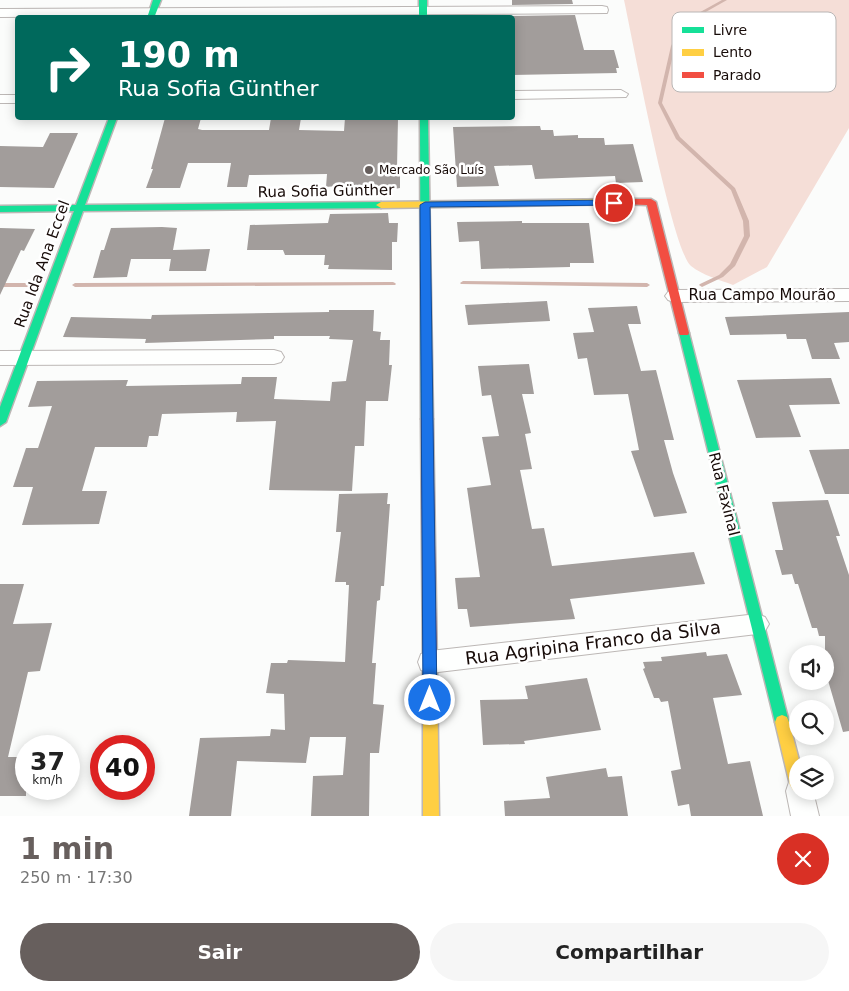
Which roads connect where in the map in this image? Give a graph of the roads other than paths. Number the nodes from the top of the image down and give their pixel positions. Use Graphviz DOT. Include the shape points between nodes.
graph roads {
  1 [pos="423,9"];
  2 [pos="153,10"];
  3 [pos="602,10"];
  4 [pos="0,13"];
  5 [pos="621,94"];
  6 [pos="515,95"];
  7 [pos="0,99"];
  8 [pos="15,99"];
  9 [pos="112,120"];
  10 [pos="424,120"];
  11 [pos="651,202"];
  12 [pos="425,205"];
  13 [pos="0,208"];
  14 [pos="80,208"];
  15 [pos="849,295"];
  16 [pos="674,296"];
  17 [pos="0,358"];
  18 [pos="24,358"];
  19 [pos="274,358"];
  20 [pos="0,422"];
  21 [pos="757,624"];
  22 [pos="430,662"];
  23 [pos="790,755"];
  24 [pos="801,800"];
  25 [pos="431,816"];
  26 [pos="805,816"];
  1 -- 2 [label="street"];
  1 -- 3 [label="street"];
  2 -- 4 [label="street"];
  5 -- 6 [label="street"];
  7 -- 8 [label="street"];
  9 -- 14 [label="street, Rua Ida Ana Eccel"];
  10 -- 12 [label="street"];
  11 -- 12 [label="street, Rua Sofia Günther"];
  11 -- 16 [label="street, Rua Faxinal"];
  12 -- 14 [label="street, Rua Sofia Günther"];
  12 -- 22 [label="street"];
  13 -- 14 [label="street, Rua Sofia Günther"];
  14 -- 18 [label="street, Rua Ida Ana Eccel"];
  15 -- 16 [label="street, Rua Campo Mourão"];
  16 -- 21 [label="street, Rua Faxinal"];
  17 -- 18 [label="street"];
  18 -- 19 [label="street"];
  18 -- 20 [label="street, Rua Ida Ana Eccel"];
  21 -- 22 [label="street, Rua Agripina Franco da Silva"];
  21 -- 23 [label="street, Rua Faxinal"];
  22 -- 25 [label="street"];
  24 -- 26 [label="street"];
}
